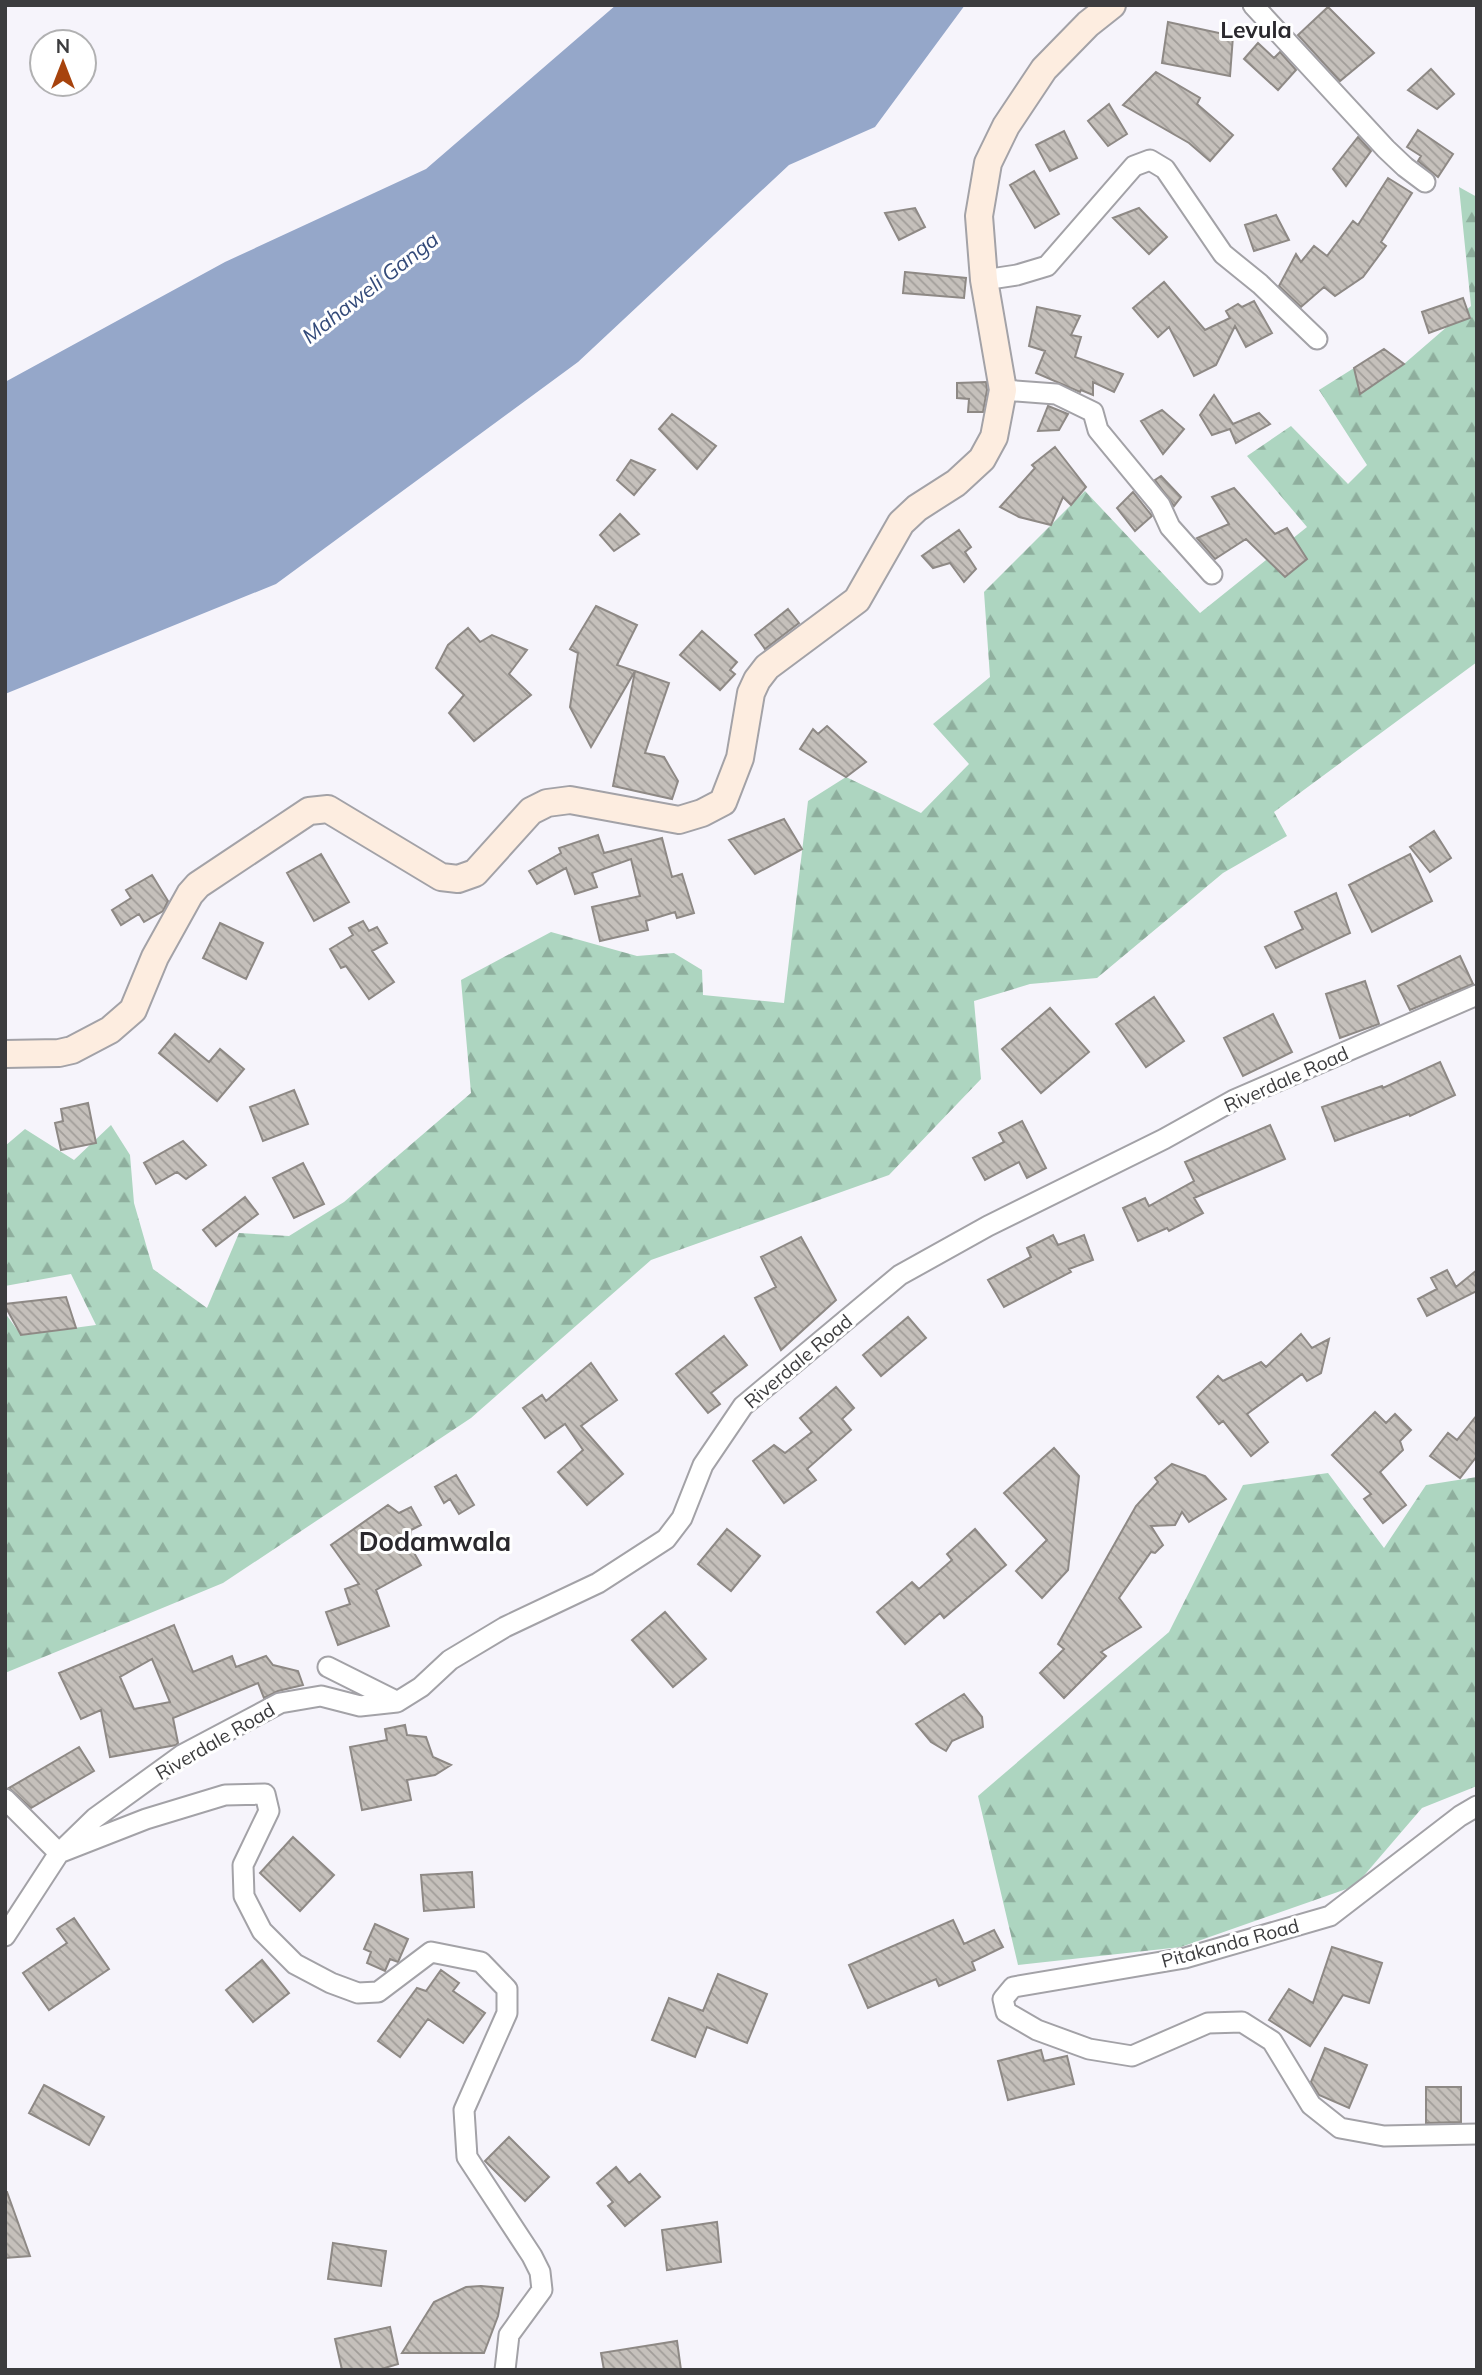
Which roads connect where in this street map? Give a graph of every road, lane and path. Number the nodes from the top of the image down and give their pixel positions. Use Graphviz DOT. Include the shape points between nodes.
graph roads {
  1 [pos="1112,5"];
  2 [pos="1253,5"];
  3 [pos="1426,183"];
  4 [pos="984,280"];
  5 [pos="1317,339"];
  6 [pos="1003,390"];
  7 [pos="1212,575"];
  8 [pos="1477,995"];
  9 [pos="5,1054"];
  10 [pos="328,1667"];
  11 [pos="397,1702"];
  12 [pos="5,1799"];
  13 [pos="1477,1806"];
  14 [pos="59,1853"];
  15 [pos="5,1936"];
  16 [pos="1477,2134"];
  17 [pos="505,2370"];
  1 -- 4 [label="street" via="1044,69 988,163 979,216"];
  2 -- 3 [label="street" via="1386,149"];
  4 -- 5 [label="street" via="1047,266 1134,166 1150,160 1165,169 1223,254"];
  4 -- 6 [label="street"];
  6 -- 7 [label="street" via="1056,394 1093,412 1098,430"];
  6 -- 9 [label="street" via="994,438 982,459 901,523 857,600 767,667 757,680 740,758 723,802 678,820 570,800 547,803 531,811 475,873 458,879 441,877 328,808 309,811 198,885 155,957 133,1010 110,1030 59,1053"];
  8 -- 11 [label="street, Riverdale Road" via="1234,1100 900,1275 743,1406 703,1465 682,1518 666,1539 597,1583 494,1633 450,1660"];
  10 -- 11 [label="street"];
  11 -- 14 [label="street, Riverdale Road" via="360,1706 321,1696 280,1703 182,1755 94,1818"];
  12 -- 14 [label="street"];
  13 -- 16 [label="street, Pitakanda Road" via="1329,1916 1185,1958 1013,1987 1003,1999 1006,2012 1037,2030 1089,2049 1132,2056 1208,2023 1242,2022 1272,2041 1311,2105 1340,2128 1384,2136"];
  14 -- 15 [label="street, Riverdale Road"];
  14 -- 17 [label="street" via="225,1795 265,1794 268,1811 243,1864 244,1896 262,1931 295,1964 358,1993 378,1992 431,1952 481,1962 507,1989 507,2014 464,2110 467,2157 540,2273 542,2290 509,2335"];
}
